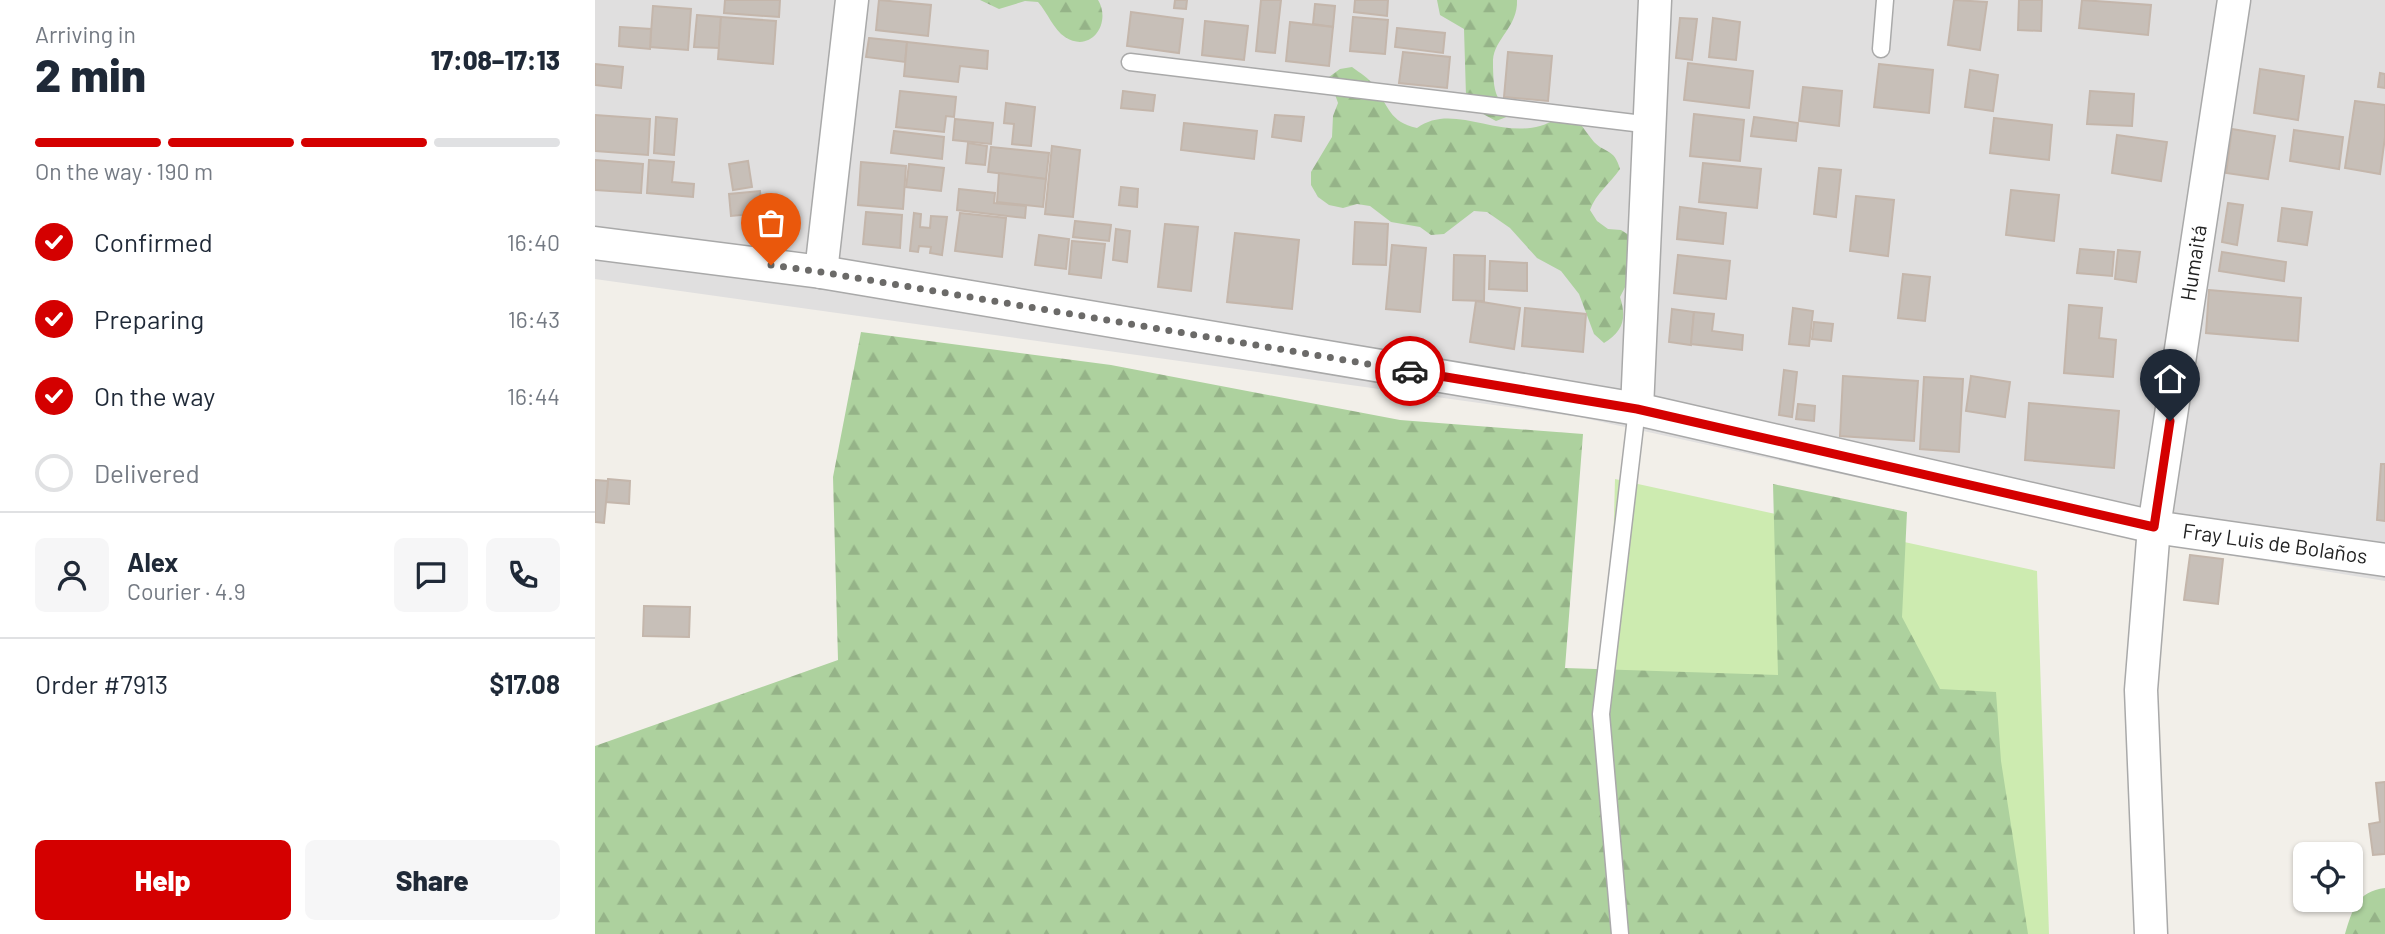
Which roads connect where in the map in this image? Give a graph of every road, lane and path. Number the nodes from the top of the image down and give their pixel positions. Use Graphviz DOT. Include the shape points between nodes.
graph roads {
  1 [pos="852,0"];
  2 [pos="1655,0"];
  3 [pos="1885,0"];
  4 [pos="2234,0"];
  5 [pos="1881,49"];
  6 [pos="1130,62"];
  7 [pos="1651,125"];
  8 [pos="595,243"];
  9 [pos="821,272"];
  10 [pos="1637,409"];
  11 [pos="2154,527"];
  12 [pos="2385,561"];
  13 [pos="1620,934"];
  14 [pos="2151,934"];
  1 -- 9 [label="street"];
  2 -- 7 [label="street"];
  3 -- 5 [label="lane"];
  4 -- 11 [label="street, Humaitá"];
  6 -- 7 [label="lane"];
  7 -- 10 [label="street"];
  8 -- 9 [label="street, Fray Luis de Bolaños"];
  9 -- 10 [label="street, Fray Luis de Bolaños"];
  10 -- 11 [label="street, Fray Luis de Bolaños"];
  10 -- 13 [label="lane" via="1601,714"];
  11 -- 12 [label="street, Fray Luis de Bolaños"];
  11 -- 14 [label="street, Humaitá" via="2141,691"];
}
